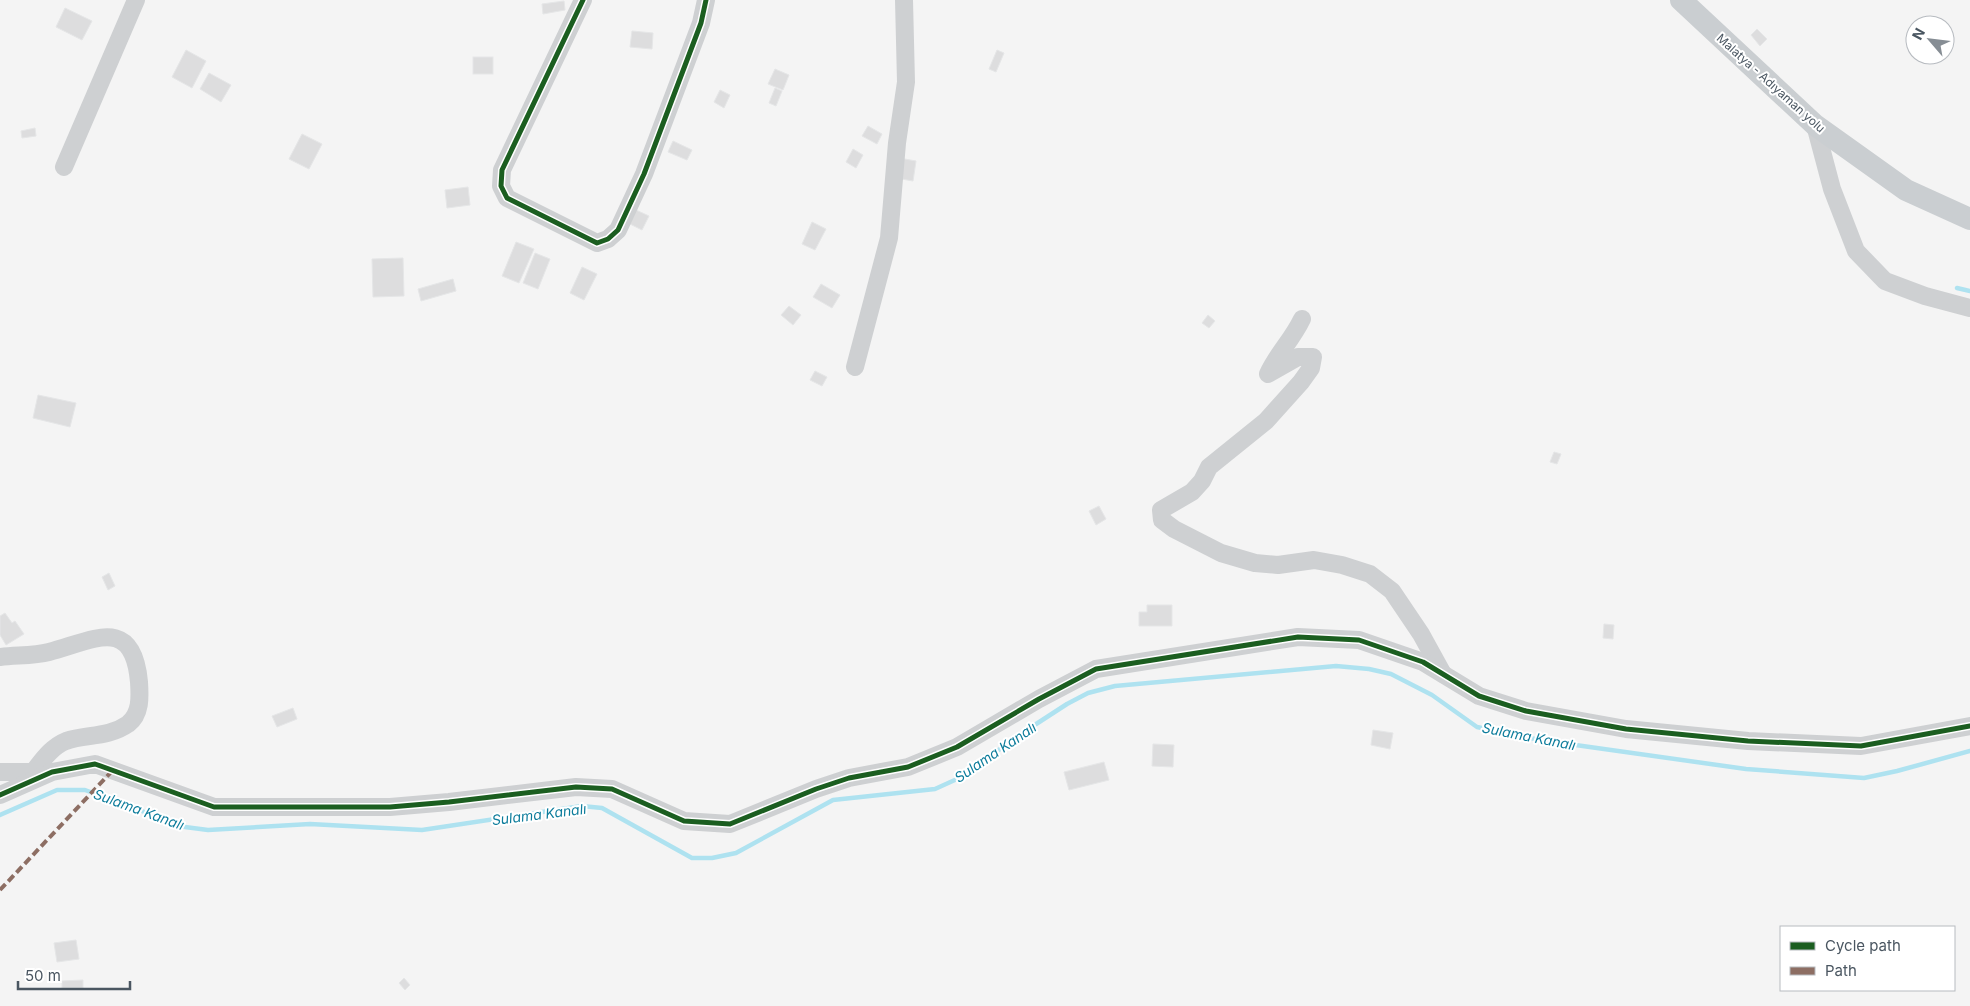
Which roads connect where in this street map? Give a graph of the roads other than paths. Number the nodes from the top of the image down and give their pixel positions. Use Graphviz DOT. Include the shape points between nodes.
graph roads {
  1 [pos="136,0"];
  2 [pos="583,0"];
  3 [pos="706,0"];
  4 [pos="904,0"];
  5 [pos="1680,0"];
  6 [pos="1815,125"];
  7 [pos="64,167"];
  8 [pos="1970,219"];
  9 [pos="1970,308"];
  10 [pos="1302,319"];
  11 [pos="855,367"];
  12 [pos="0,657"];
  13 [pos="1443,675"];
  14 [pos="1970,726"];
  15 [pos="0,772"];
  16 [pos="32,772"];
  17 [pos="52,772"];
  18 [pos="0,795"];
  1 -- 7 [label="street"];
  2 -- 3 [label="street" via="502,170 501,186 507,198 597,243 618,230 644,174"];
  4 -- 11 [label="street" via="906,82 889,238"];
  5 -- 6 [label="main road, Malatya - Adıyaman yolu"];
  6 -- 8 [label="main road, Malatya - Adıyaman yolu" via="1906,190"];
  6 -- 9 [label="street" via="1832,190 1856,251 1885,281"];
  10 -- 13 [label="street" via="1268,374 1298,357 1313,357 1311,368 1266,421 1209,467 1192,492 1161,510 1162,520 1221,553 1255,563 1278,565 1314,560 1370,574 1392,592 1421,634"];
  12 -- 16 [label="street" via="46,652 114,637 126,641 133,654 140,695 134,719 118,730 56,746"];
  13 -- 14 [label="street" via="1479,696 1526,712 1626,729 1861,746"];
  13 -- 17 [label="street" via="1422,662 1359,640 1298,637 1096,668 957,747 908,767 833,783 730,824 684,821 612,789 576,787 390,807 214,807 95,764"];
  15 -- 16 [label="street"];
  16 -- 17 [label="street"];
  17 -- 18 [label="street"];
}
